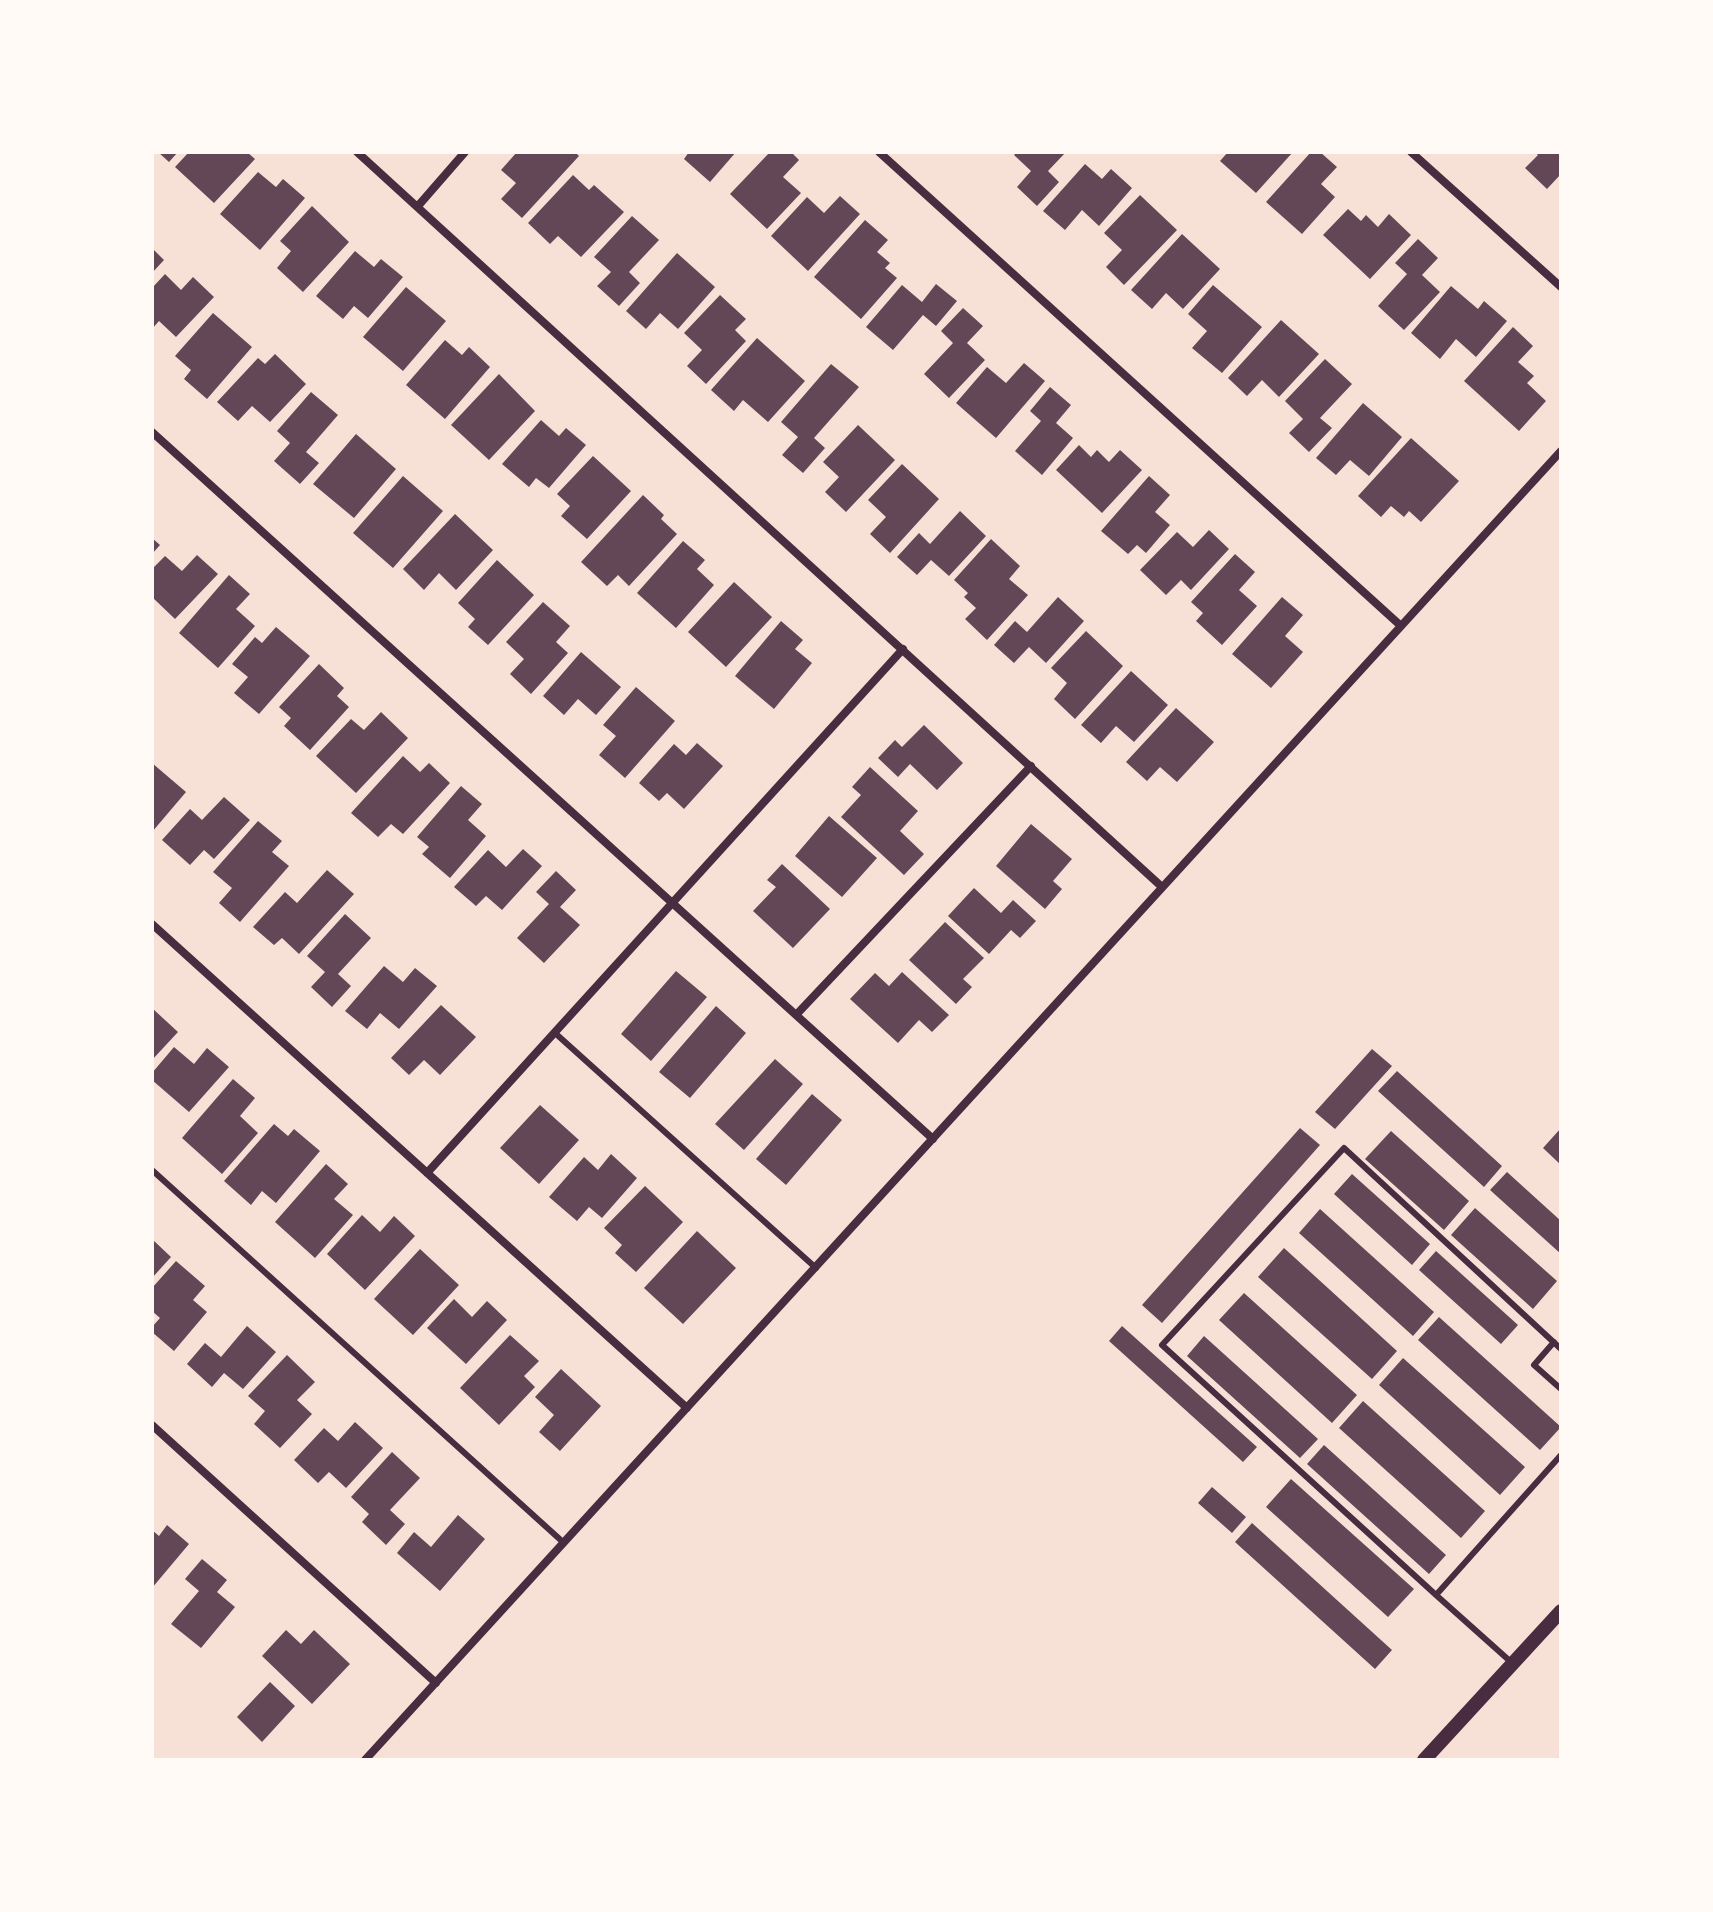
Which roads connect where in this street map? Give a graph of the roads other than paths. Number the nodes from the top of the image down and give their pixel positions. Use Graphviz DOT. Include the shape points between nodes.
graph roads {
  1 [pos="357,152"];
  2 [pos="465,152"];
  3 [pos="879,152"];
  4 [pos="1411,152"];
  5 [pos="418,206"];
  6 [pos="1561,287"];
  7 [pos="152,432"];
  8 [pos="1561,451"];
  9 [pos="1401,626"];
  10 [pos="903,649"];
  11 [pos="1031,766"];
  12 [pos="1162,887"];
  13 [pos="672,903"];
  14 [pos="152,924"];
  15 [pos="796,1015"];
  16 [pos="555,1033"];
  17 [pos="933,1139"];
  18 [pos="152,1170"];
  19 [pos="427,1173"];
  20 [pos="816,1268"];
  21 [pos="1554,1342"];
  22 [pos="1561,1349"];
  23 [pos="1561,1389"];
  24 [pos="687,1408"];
  25 [pos="152,1425"];
  26 [pos="1561,1455"];
  27 [pos="564,1543"];
  28 [pos="1436,1595"];
  29 [pos="1561,1611"];
  30 [pos="1512,1664"];
  31 [pos="436,1683"];
  32 [pos="365,1760"];
  33 [pos="1424,1760"];
  1 -- 5 [label="street"];
  2 -- 5 [label="street"];
  3 -- 9 [label="street"];
  4 -- 6 [label="street"];
  5 -- 10 [label="street"];
  7 -- 13 [label="street"];
  8 -- 9 [label="street"];
  9 -- 12 [label="street"];
  10 -- 11 [label="street"];
  10 -- 13 [label="street"];
  11 -- 12 [label="street"];
  11 -- 15 [label="street"];
  12 -- 17 [label="street"];
  13 -- 15 [label="street"];
  13 -- 16 [label="street"];
  14 -- 19 [label="street"];
  15 -- 17 [label="street"];
  16 -- 19 [label="street"];
  16 -- 20 [label="lane"];
  17 -- 20 [label="street"];
  18 -- 27 [label="lane"];
  19 -- 24 [label="street"];
  20 -- 24 [label="street"];
  21 -- 22 [label="lane"];
  21 -- 23 [label="lane" via="1534,1365"];
  21 -- 28 [label="lane" via="1344,1148 1162,1345"];
  24 -- 27 [label="street"];
  25 -- 31 [label="street"];
  26 -- 28 [label="lane"];
  27 -- 31 [label="street"];
  28 -- 30 [label="lane"];
  29 -- 30 [label="street"];
  30 -- 33 [label="street"];
  31 -- 32 [label="street"];
}
